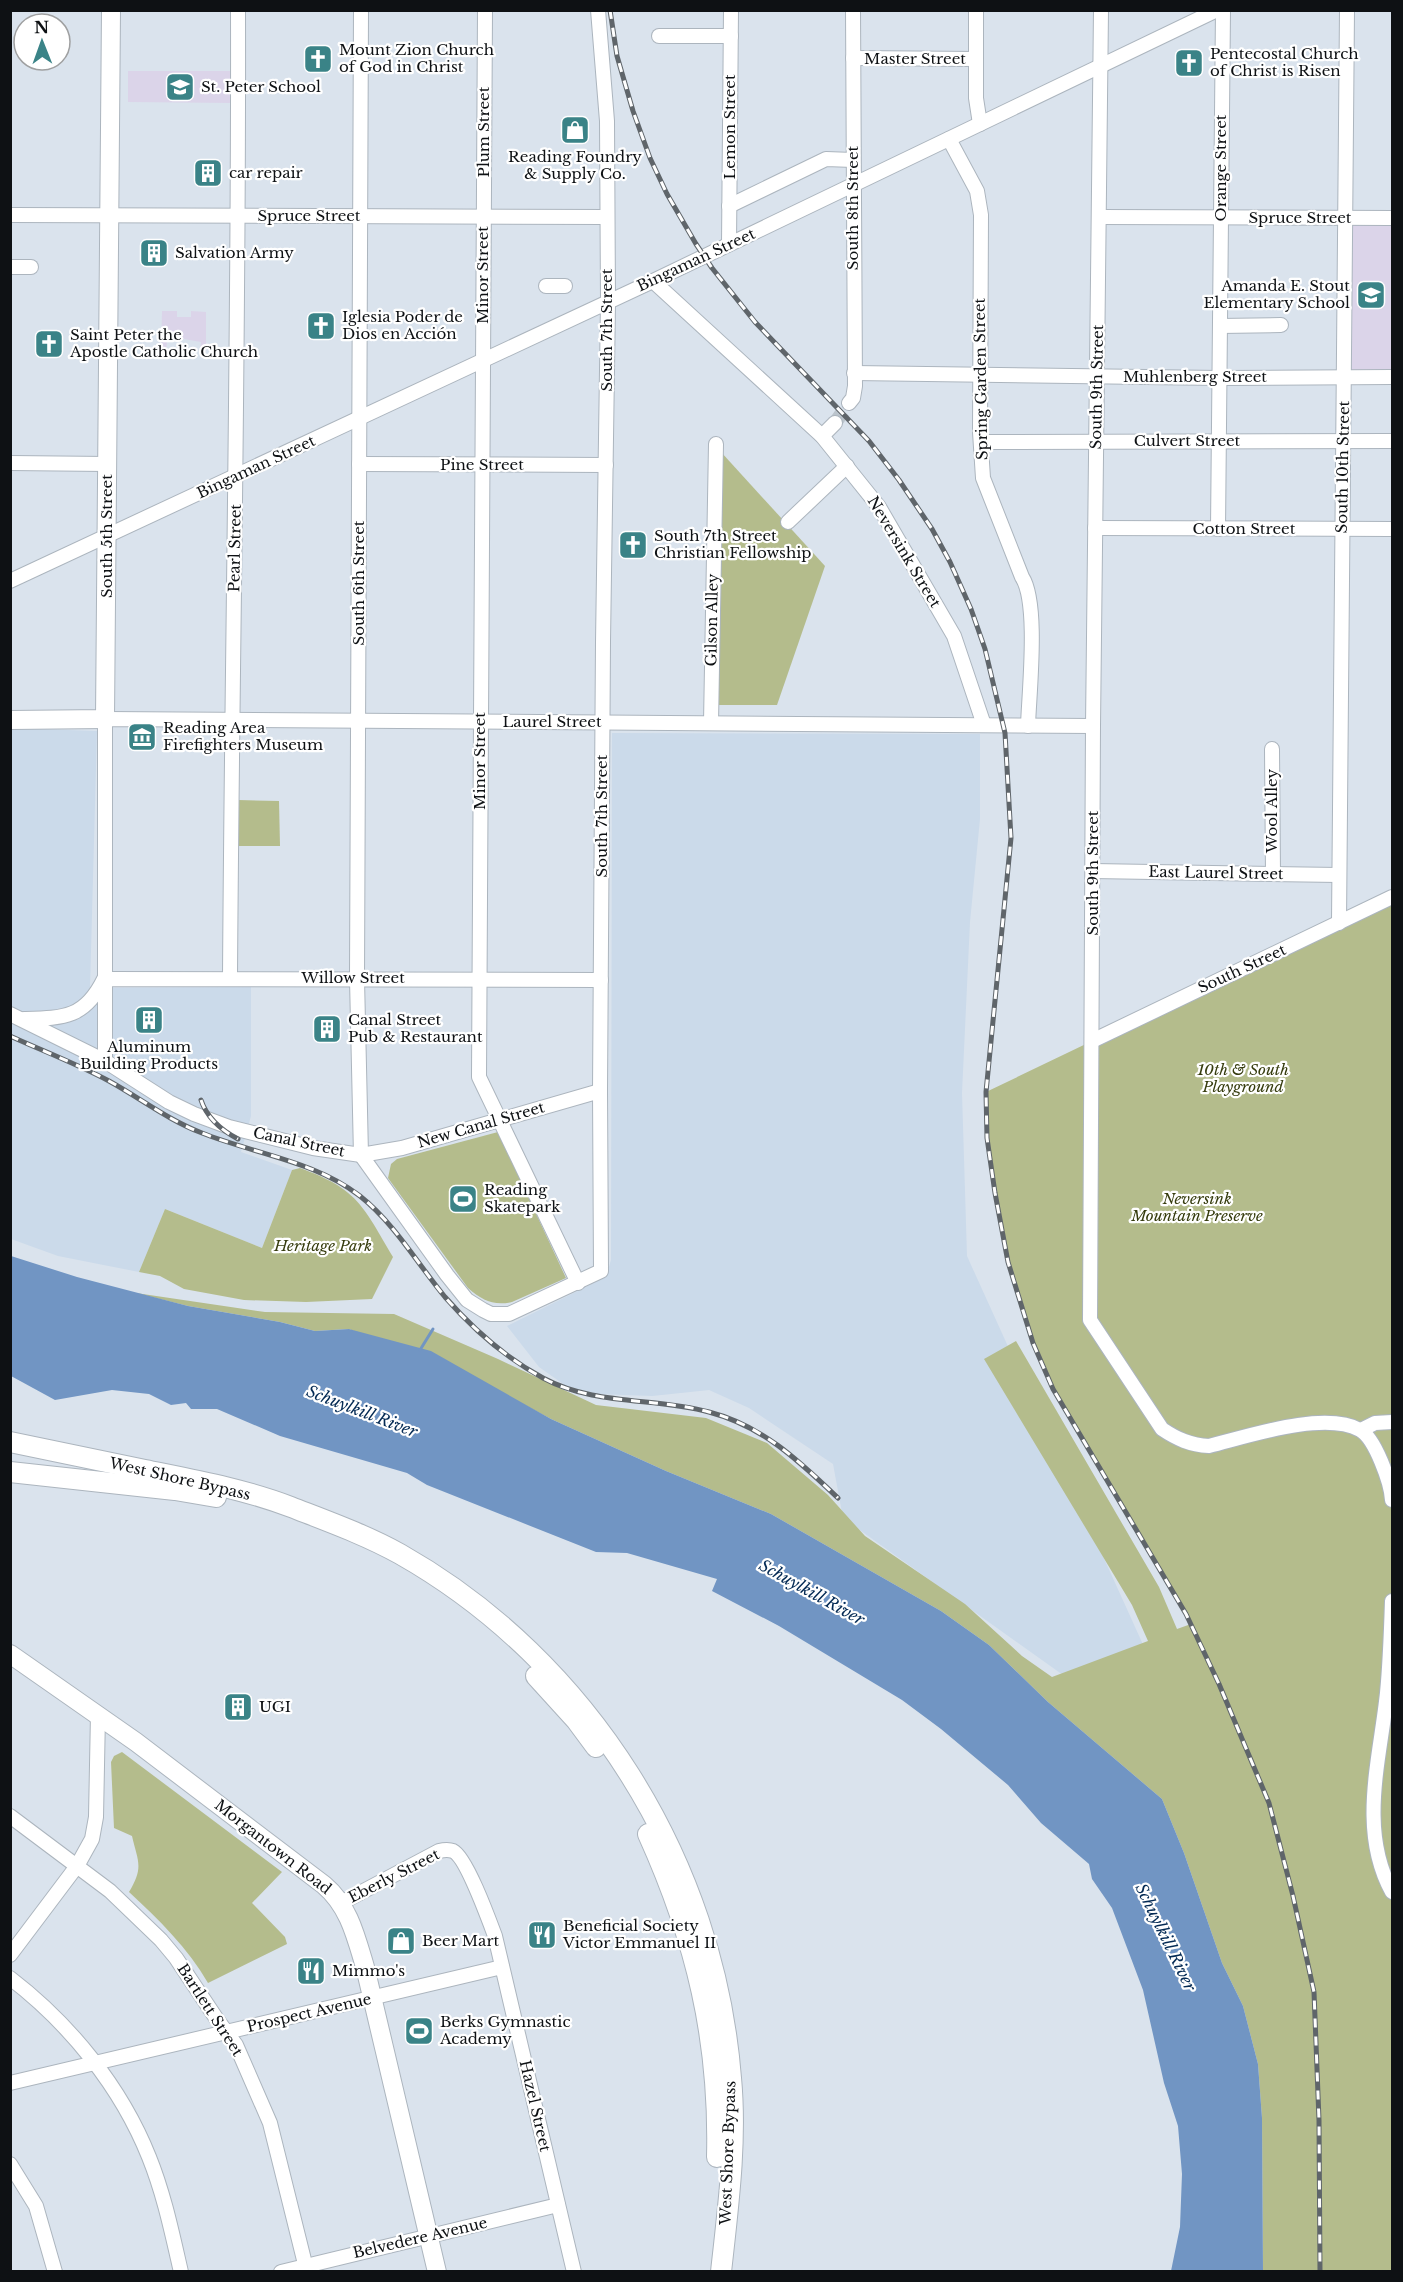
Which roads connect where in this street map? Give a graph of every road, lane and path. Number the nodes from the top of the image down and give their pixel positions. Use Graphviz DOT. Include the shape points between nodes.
graph roads {
  1 [pos="111,10"];
  2 [pos="238,10"];
  3 [pos="361,10"];
  4 [pos="484,10"];
  5 [pos="598,10"];
  6 [pos="730,10"];
  7 [pos="854,10"];
  8 [pos="976,10"];
  9 [pos="1101,10"];
  10 [pos="1217,10"];
  11 [pos="1223,10"];
  12 [pos="1347,10"];
  13 [pos="659,36"];
  14 [pos="731,36"];
  15 [pos="853,58"];
  16 [pos="976,59"];
  17 [pos="1101,66"];
  18 [pos="980,124"];
  19 [pos="949,138"];
  20 [pos="853,160"];
  21 [pos="853,185"];
  22 [pos="729,206"];
  23 [pos="10,215"];
  24 [pos="109,215"];
  25 [pos="238,216"];
  26 [pos="360,216"];
  27 [pos="484,217"];
  28 [pos="607,217"];
  29 [pos="1099,217"];
  30 [pos="1221,218"];
  31 [pos="1345,218"];
  32 [pos="1392,218"];
  33 [pos="729,244"];
  34 [pos="10,267"];
  35 [pos="31,267"];
  36 [pos="653,280"];
  37 [pos="546,286"];
  38 [pos="565,286"];
  39 [pos="608,302"];
  40 [pos="1281,325"];
  41 [pos="1220,326"];
  42 [pos="483,360"];
  43 [pos="854,374"];
  44 [pos="980,375"];
  45 [pos="1097,376"];
  46 [pos="1344,377"];
  47 [pos="1392,377"];
  48 [pos="1220,378"];
  49 [pos="849,403"];
  50 [pos="359,419"];
  51 [pos="834,423"];
  52 [pos="822,436"];
  53 [pos="1220,440"];
  54 [pos="1096,441"];
  55 [pos="1392,441"];
  56 [pos="981,442"];
  57 [pos="1343,442"];
  58 [pos="716,444"];
  59 [pos="10,463"];
  60 [pos="107,464"];
  61 [pos="359,464"];
  62 [pos="483,464"];
  63 [pos="606,465"];
  64 [pos="847,466"];
  65 [pos="236,477"];
  66 [pos="788,522"];
  67 [pos="1095,528"];
  68 [pos="1218,529"];
  69 [pos="1342,529"];
  70 [pos="1392,529"];
  71 [pos="108,535"];
  72 [pos="10,581"];
  73 [pos="105,719"];
  74 [pos="10,720"];
  75 [pos="231,720"];
  76 [pos="358,721"];
  77 [pos="480,722"];
  78 [pos="603,723"];
  79 [pos="711,723"];
  80 [pos="984,725"];
  81 [pos="1028,726"];
  82 [pos="1093,726"];
  83 [pos="1272,749"];
  84 [pos="1093,871"];
  85 [pos="1273,873"];
  86 [pos="1339,874"];
  87 [pos="1392,897"];
  88 [pos="1339,923"];
  89 [pos="230,978"];
  90 [pos="480,978"];
  91 [pos="104,979"];
  92 [pos="357,979"];
  93 [pos="601,980"];
  94 [pos="16,1016"];
  95 [pos="1092,1041"];
  96 [pos="105,1061"];
  97 [pos="600,1091"];
  98 [pos="500,1120"];
  99 [pos="361,1155"];
  100 [pos="601,1271"];
  101 [pos="578,1283"];
  102 [pos="1392,1422"];
  103 [pos="1361,1430"];
  104 [pos="11,1442"];
  105 [pos="10,1472"];
  106 [pos="1392,1500"];
  107 [pos="1392,1601"];
  108 [pos="10,1654"];
  109 [pos="98,1714"];
  110 [pos="10,1816"];
  111 [pos="446,1850"];
  112 [pos="77,1866"];
  113 [pos="1392,1892"];
  114 [pos="341,1904"];
  115 [pos="10,1955"];
  116 [pos="502,1967"];
  117 [pos="10,1978"];
  118 [pos="372,1998"];
  119 [pos="226,2032"];
  120 [pos="96,2063"];
  121 [pos="10,2083"];
  122 [pos="10,2164"];
  123 [pos="558,2205"];
  124 [pos="429,2236"];
  125 [pos="307,2268"];
  126 [pos="55,2271"];
  127 [pos="181,2271"];
  128 [pos="281,2271"];
  129 [pos="437,2271"];
  130 [pos="574,2271"];
  131 [pos="707,2271"];
  132 [pos="721,2271"];
  1 -- 24 [label="main road, South 5th Street"];
  2 -- 25 [label="street, Pearl Street"];
  3 -- 26 [label="street, South 6th Street"];
  4 -- 27 [label="street, Plum Street"];
  5 -- 28 [label="street, South 7th Street" via="607,121"];
  6 -- 14 [label="street, Lemon Street"];
  7 -- 15 [label="street, South 8th Street"];
  8 -- 16 [label="street"];
  9 -- 17 [label="street, South 9th Street"];
  10 -- 17 [label="street, Bingaman Street"];
  11 -- 30 [label="street, Orange Street"];
  12 -- 31 [label="street, South 10th Street"];
  13 -- 14 [label="street"];
  14 -- 22 [label="street, Lemon Street"];
  15 -- 16 [label="street, Master Street"];
  15 -- 20 [label="street, South 8th Street"];
  16 -- 18 [label="street"];
  17 -- 18 [label="street, Bingaman Street"];
  17 -- 29 [label="street, South 9th Street"];
  18 -- 19 [label="street, Bingaman Street"];
  19 -- 21 [label="street, Bingaman Street"];
  19 -- 44 [label="street, Spring Garden Street" via="977,191 981,215"];
  20 -- 21 [label="street, South 8th Street"];
  20 -- 22 [label="street" via="826,159"];
  21 -- 33 [label="street, Bingaman Street"];
  21 -- 43 [label="street, South 8th Street"];
  22 -- 33 [label="street, Lemon Street"];
  23 -- 24 [label="street, Spruce Street"];
  24 -- 25 [label="street, Spruce Street"];
  24 -- 60 [label="main road, South 5th Street"];
  25 -- 26 [label="street, Spruce Street"];
  25 -- 65 [label="street, Pearl Street"];
  26 -- 27 [label="street, Spruce Street"];
  26 -- 50 [label="street, South 6th Street"];
  27 -- 28 [label="street, Spruce Street"];
  27 -- 42 [label="street, Minor Street"];
  28 -- 39 [label="street, South 7th Street"];
  29 -- 30 [label="street, Spruce Street"];
  29 -- 45 [label="street, South 9th Street"];
  30 -- 31 [label="street, Spruce Street"];
  30 -- 41 [label="street, Orange Street"];
  31 -- 32 [label="street, Spruce Street"];
  31 -- 46 [label="street, South 10th Street"];
  33 -- 36 [label="street, Bingaman Street"];
  34 -- 35 [label="street"];
  36 -- 39 [label="street, Bingaman Street"];
  36 -- 52 [label="street, Neversink Street"];
  37 -- 38 [label="street"];
  39 -- 42 [label="street, Bingaman Street"];
  39 -- 63 [label="street, South 7th Street"];
  40 -- 41 [label="street"];
  41 -- 48 [label="street, Orange Street"];
  42 -- 50 [label="street, Bingaman Street"];
  42 -- 62 [label="street, Minor Street"];
  43 -- 44 [label="street, Muhlenberg Street"];
  43 -- 49 [label="street, South 8th Street" via="853,398"];
  44 -- 45 [label="street, Muhlenberg Street"];
  44 -- 56 [label="street, Spring Garden Street"];
  45 -- 48 [label="street, Muhlenberg Street"];
  45 -- 54 [label="street, South 9th Street"];
  46 -- 47 [label="street, Muhlenberg Street"];
  46 -- 48 [label="street, Muhlenberg Street"];
  46 -- 57 [label="street, South 10th Street"];
  48 -- 53 [label="street, Orange Street"];
  50 -- 61 [label="street, South 6th Street"];
  50 -- 65 [label="street, Bingaman Street"];
  51 -- 52 [label="street"];
  52 -- 64 [label="street, Neversink Street"];
  53 -- 54 [label="street, Culvert Street"];
  53 -- 57 [label="street, Culvert Street"];
  53 -- 68 [label="street, Orange Street"];
  54 -- 56 [label="street, Culvert Street"];
  54 -- 67 [label="street, South 9th Street"];
  55 -- 57 [label="street, Culvert Street"];
  56 -- 81 [label="street, Spring Garden Street" via="983,478 1027,585 1031,648"];
  57 -- 69 [label="street, South 10th Street"];
  58 -- 79 [label="street, Gilson Alley"];
  59 -- 60 [label="street"];
  60 -- 71 [label="main road, South 5th Street"];
  61 -- 62 [label="street, Pine Street"];
  61 -- 76 [label="street, South 6th Street"];
  62 -- 63 [label="street, Pine Street"];
  62 -- 77 [label="street, Minor Street"];
  63 -- 78 [label="street, South 7th Street"];
  64 -- 66 [label="street"];
  64 -- 80 [label="street, Neversink Street" via="887,518 954,636"];
  65 -- 71 [label="street, Bingaman Street"];
  65 -- 75 [label="street, Pearl Street"];
  67 -- 68 [label="street, Cotton Street"];
  67 -- 82 [label="street, South 9th Street"];
  68 -- 69 [label="street, Cotton Street"];
  69 -- 70 [label="street, Cotton Street"];
  69 -- 86 [label="street, South 10th Street"];
  71 -- 72 [label="street, Bingaman Street"];
  71 -- 73 [label="main road, South 5th Street"];
  73 -- 74 [label="main road, Laurel Street"];
  73 -- 75 [label="street, Laurel Street"];
  73 -- 91 [label="street, South 5th Street"];
  75 -- 76 [label="street, Laurel Street"];
  75 -- 89 [label="street, Pearl Street"];
  76 -- 77 [label="street, Laurel Street"];
  76 -- 92 [label="street, South 6th Street"];
  77 -- 78 [label="street, Laurel Street"];
  77 -- 90 [label="street, Minor Street"];
  78 -- 79 [label="street, Laurel Street"];
  78 -- 93 [label="street, South 7th Street"];
  79 -- 80 [label="street, Laurel Street"];
  80 -- 81 [label="street, Laurel Street"];
  81 -- 82 [label="street, Laurel Street"];
  82 -- 84 [label="street, South 9th Street"];
  83 -- 85 [label="street, Wool Alley"];
  84 -- 85 [label="street, East Laurel Street"];
  84 -- 95 [label="street, South 9th Street"];
  85 -- 86 [label="street, East Laurel Street"];
  86 -- 88 [label="street, South 10th Street"];
  87 -- 88 [label="street, South Street"];
  88 -- 95 [label="street, South Street"];
  89 -- 91 [label="street, Willow Street"];
  89 -- 92 [label="street, Willow Street"];
  90 -- 92 [label="street, Willow Street"];
  90 -- 93 [label="street, Willow Street"];
  90 -- 98 [label="street, Minor Street" via="479,1077"];
  91 -- 94 [label="street" via="92,1002 68,1015"];
  91 -- 96 [label="street, South 5th Street"];
  92 -- 99 [label="street, South 6th Street"];
  93 -- 97 [label="street, South 7th Street"];
  94 -- 96 [label="street, Canal Street"];
  95 -- 103 [label="street, South 9th Street" via="1090,1320 1162,1429 1196,1446 1317,1423"];
  96 -- 99 [label="street, Canal Street" via="169,1102 214,1122 313,1148"];
  97 -- 98 [label="street, New Canal Street"];
  97 -- 100 [label="street, South 7th Street"];
  98 -- 99 [label="street, New Canal Street" via="402,1148"];
  98 -- 101 [label="street, Minor Street"];
  99 -- 101 [label="street, Canal Street" via="467,1300 483,1311 509,1314"];
  100 -- 101 [label="street, Canal Street"];
  102 -- 103 [label="street" via="1375,1423"];
  103 -- 106 [label="street" via="1378,1454"];
  104 -- 132 [label="highway, West Shore Bypass" via="216,1484 288,1505 354,1533 398,1553 471,1601 528,1649 573,1695 642,1794 684,1878 712,1963 728,2046 733,2107"];
  105 -- 131 [label="highway, West Shore Bypass" via="200,1494 304,1523 422,1583 501,1642 552,1692 603,1756 642,1819 669,1880 694,1960 713,2048 718,2115 717,2198"];
  107 -- 113 [label="street" via="1387,1693 1373,1806 1377,1857"];
  108 -- 109 [label="main road, Morgantown Road"];
  109 -- 112 [label="street" via="95,1828"];
  109 -- 114 [label="main road, Morgantown Road" via="324,1885"];
  110 -- 112 [label="street, Bartlett Street"];
  111 -- 114 [label="street, Eberly Street"];
  111 -- 116 [label="street, Hazel Street" via="458,1855 478,1893"];
  112 -- 115 [label="street"];
  112 -- 119 [label="street, Bartlett Street" via="161,1940"];
  114 -- 118 [label="main road, Morgantown Road" via="355,1936"];
  116 -- 118 [label="street, Prospect Avenue"];
  116 -- 123 [label="street, Hazel Street"];
  117 -- 120 [label="street" via="40,2001"];
  118 -- 119 [label="street, Prospect Avenue"];
  118 -- 124 [label="main road, Morgantown Road"];
  119 -- 120 [label="street, Prospect Avenue"];
  119 -- 125 [label="street, Bartlett Street" via="237,2045 270,2123"];
  120 -- 121 [label="street, Prospect Avenue"];
  120 -- 127 [label="street" via="150,2157"];
  122 -- 126 [label="street" via="36,2206"];
  123 -- 124 [label="street, Belvedere Avenue"];
  123 -- 130 [label="street, Hazel Street"];
  124 -- 125 [label="street, Belvedere Avenue"];
  124 -- 129 [label="main road, Morgantown Road"];
  125 -- 128 [label="street, Belvedere Avenue"];
}
